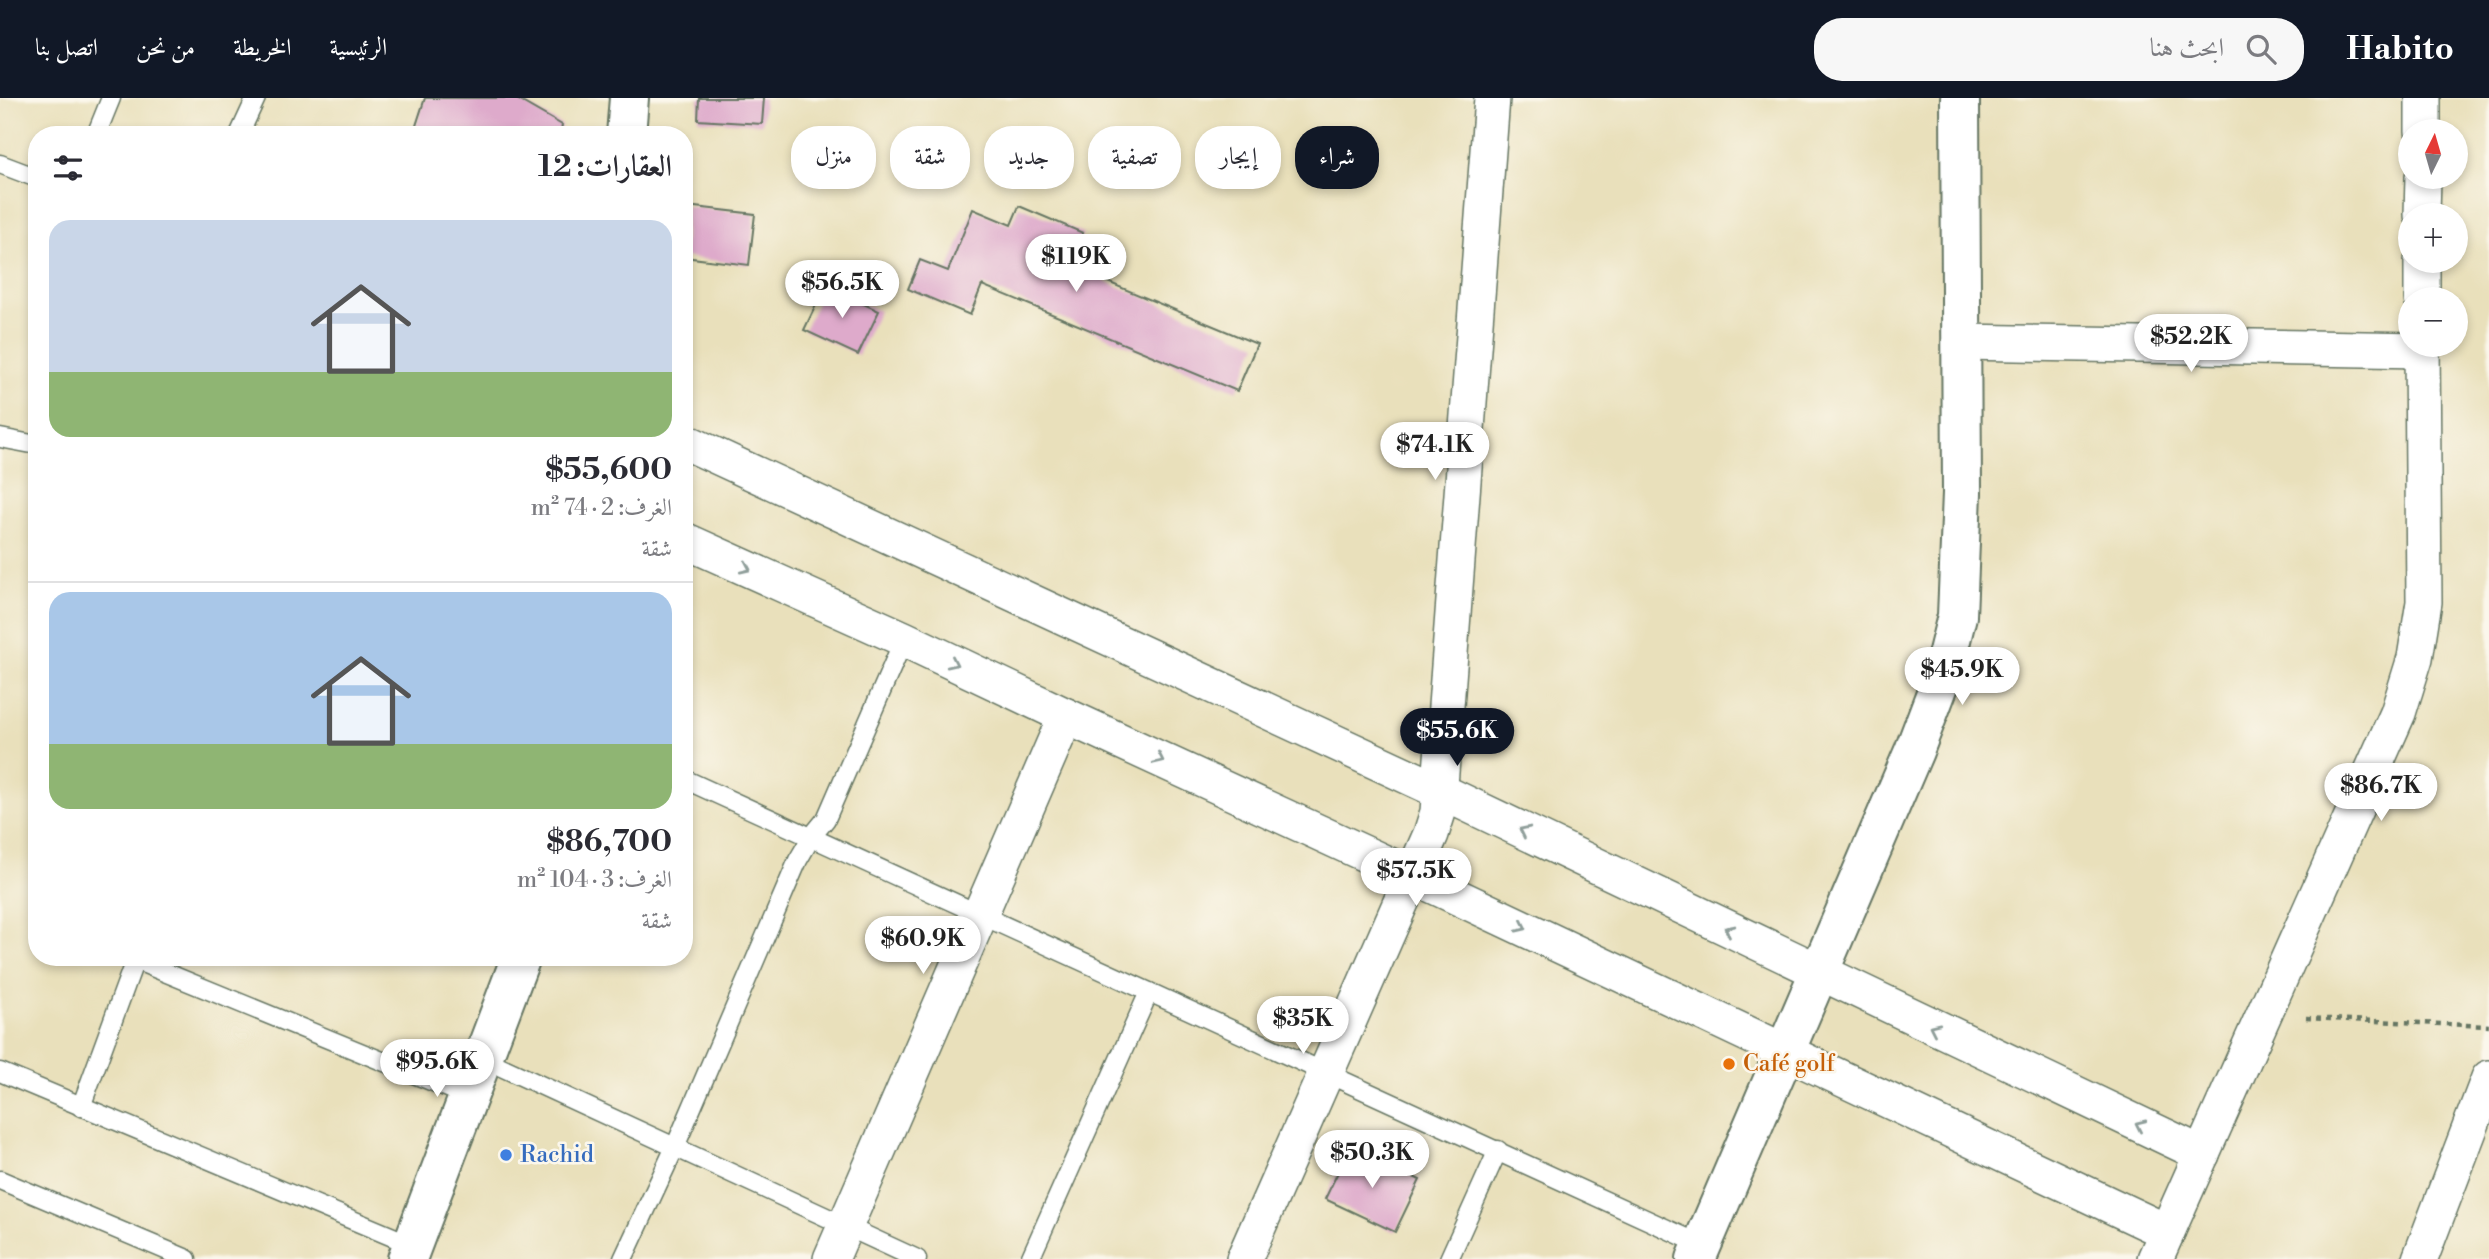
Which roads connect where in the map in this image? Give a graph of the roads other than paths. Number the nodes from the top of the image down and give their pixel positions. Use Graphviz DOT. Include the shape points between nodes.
graph roads {
  1 [pos="111,98"];
  2 [pos="256,98"];
  3 [pos="629,98"];
  4 [pos="1492,98"];
  5 [pos="1960,98"];
  6 [pos="2423,98"];
  7 [pos="2423,119"];
  8 [pos="100,126"];
  9 [pos="243,126"];
  10 [pos="627,126"];
  11 [pos="0,164"];
  12 [pos="28,175"];
  13 [pos="1962,342"];
  14 [pos="2398,348"];
  15 [pos="2422,357"];
  16 [pos="0,439"];
  17 [pos="28,444"];
  18 [pos="693,445"];
  19 [pos="693,544"];
  20 [pos="904,639"];
  21 [pos="1066,716"];
  22 [pos="693,783"];
  23 [pos="1440,791"];
  24 [pos="812,836"];
  25 [pos="1413,876"];
  26 [pos="980,914"];
  27 [pos="133,966"];
  28 [pos="174,966"];
  29 [pos="518,966"];
  30 [pos="1818,972"];
  31 [pos="1149,992"];
  32 [pos="1784,1050"];
  33 [pos="484,1059"];
  34 [pos="0,1072"];
  35 [pos="1326,1073"];
  36 [pos="2489,1078"];
  37 [pos="470,1097"];
  38 [pos="80,1107"];
  39 [pos="675,1147"];
  40 [pos="1498,1150"];
  41 [pos="2202,1154"];
  42 [pos="0,1180"];
  43 [pos="846,1227"];
  44 [pos="2161,1246"];
  45 [pos="410,1252"];
  46 [pos="1699,1252"];
  47 [pos="187,1259"];
  48 [pos="623,1259"];
  49 [pos="831,1259"];
  50 [pos="917,1259"];
  51 [pos="1030,1259"];
  52 [pos="1244,1259"];
  53 [pos="1449,1259"];
  54 [pos="2420,1259"];
  1 -- 8 [label="lane"];
  2 -- 9 [label="lane"];
  3 -- 10 [label="street"];
  4 -- 23 [label="street"];
  5 -- 13 [label="street"];
  6 -- 7 [label="street"];
  11 -- 12 [label="lane"];
  13 -- 14 [label="street"];
  13 -- 30 [label="street" via="1957,616 1941,680 1914,751"];
  15 -- 41 [label="street" via="2424,602 2415,658 2398,713"];
  16 -- 17 [label="lane"];
  18 -- 23 [label="street"];
  19 -- 20 [label="street, one-way"];
  20 -- 21 [label="street, one-way"];
  20 -- 24 [label="lane" via="826,819"];
  21 -- 25 [label="street, one-way"];
  21 -- 26 [label="street"];
  22 -- 24 [label="lane"];
  23 -- 25 [label="street" via="1438,812"];
  30 -- 23 [label="street, one-way"];
  24 -- 26 [label="lane"];
  24 -- 39 [label="lane"];
  25 -- 32 [label="street, one-way"];
  25 -- 35 [label="street"];
  26 -- 31 [label="lane"];
  26 -- 43 [label="street"];
  27 -- 38 [label="lane"];
  28 -- 37 [label="lane"];
  29 -- 33 [label="street"];
  30 -- 32 [label="street"];
  41 -- 30 [label="street, one-way"];
  31 -- 35 [label="lane"];
  31 -- 51 [label="lane"];
  32 -- 44 [label="street"];
  32 -- 46 [label="street"];
  33 -- 37 [label="street"];
  33 -- 39 [label="lane"];
  34 -- 38 [label="lane"];
  35 -- 40 [label="lane"];
  35 -- 52 [label="street"];
  36 -- 54 [label="street"];
  37 -- 45 [label="street"];
  38 -- 45 [label="lane"];
  39 -- 43 [label="lane"];
  39 -- 48 [label="lane"];
  40 -- 46 [label="lane"];
  40 -- 53 [label="lane"];
  41 -- 44 [label="street"];
  42 -- 47 [label="lane"];
  43 -- 49 [label="street"];
  43 -- 50 [label="lane"];
}
